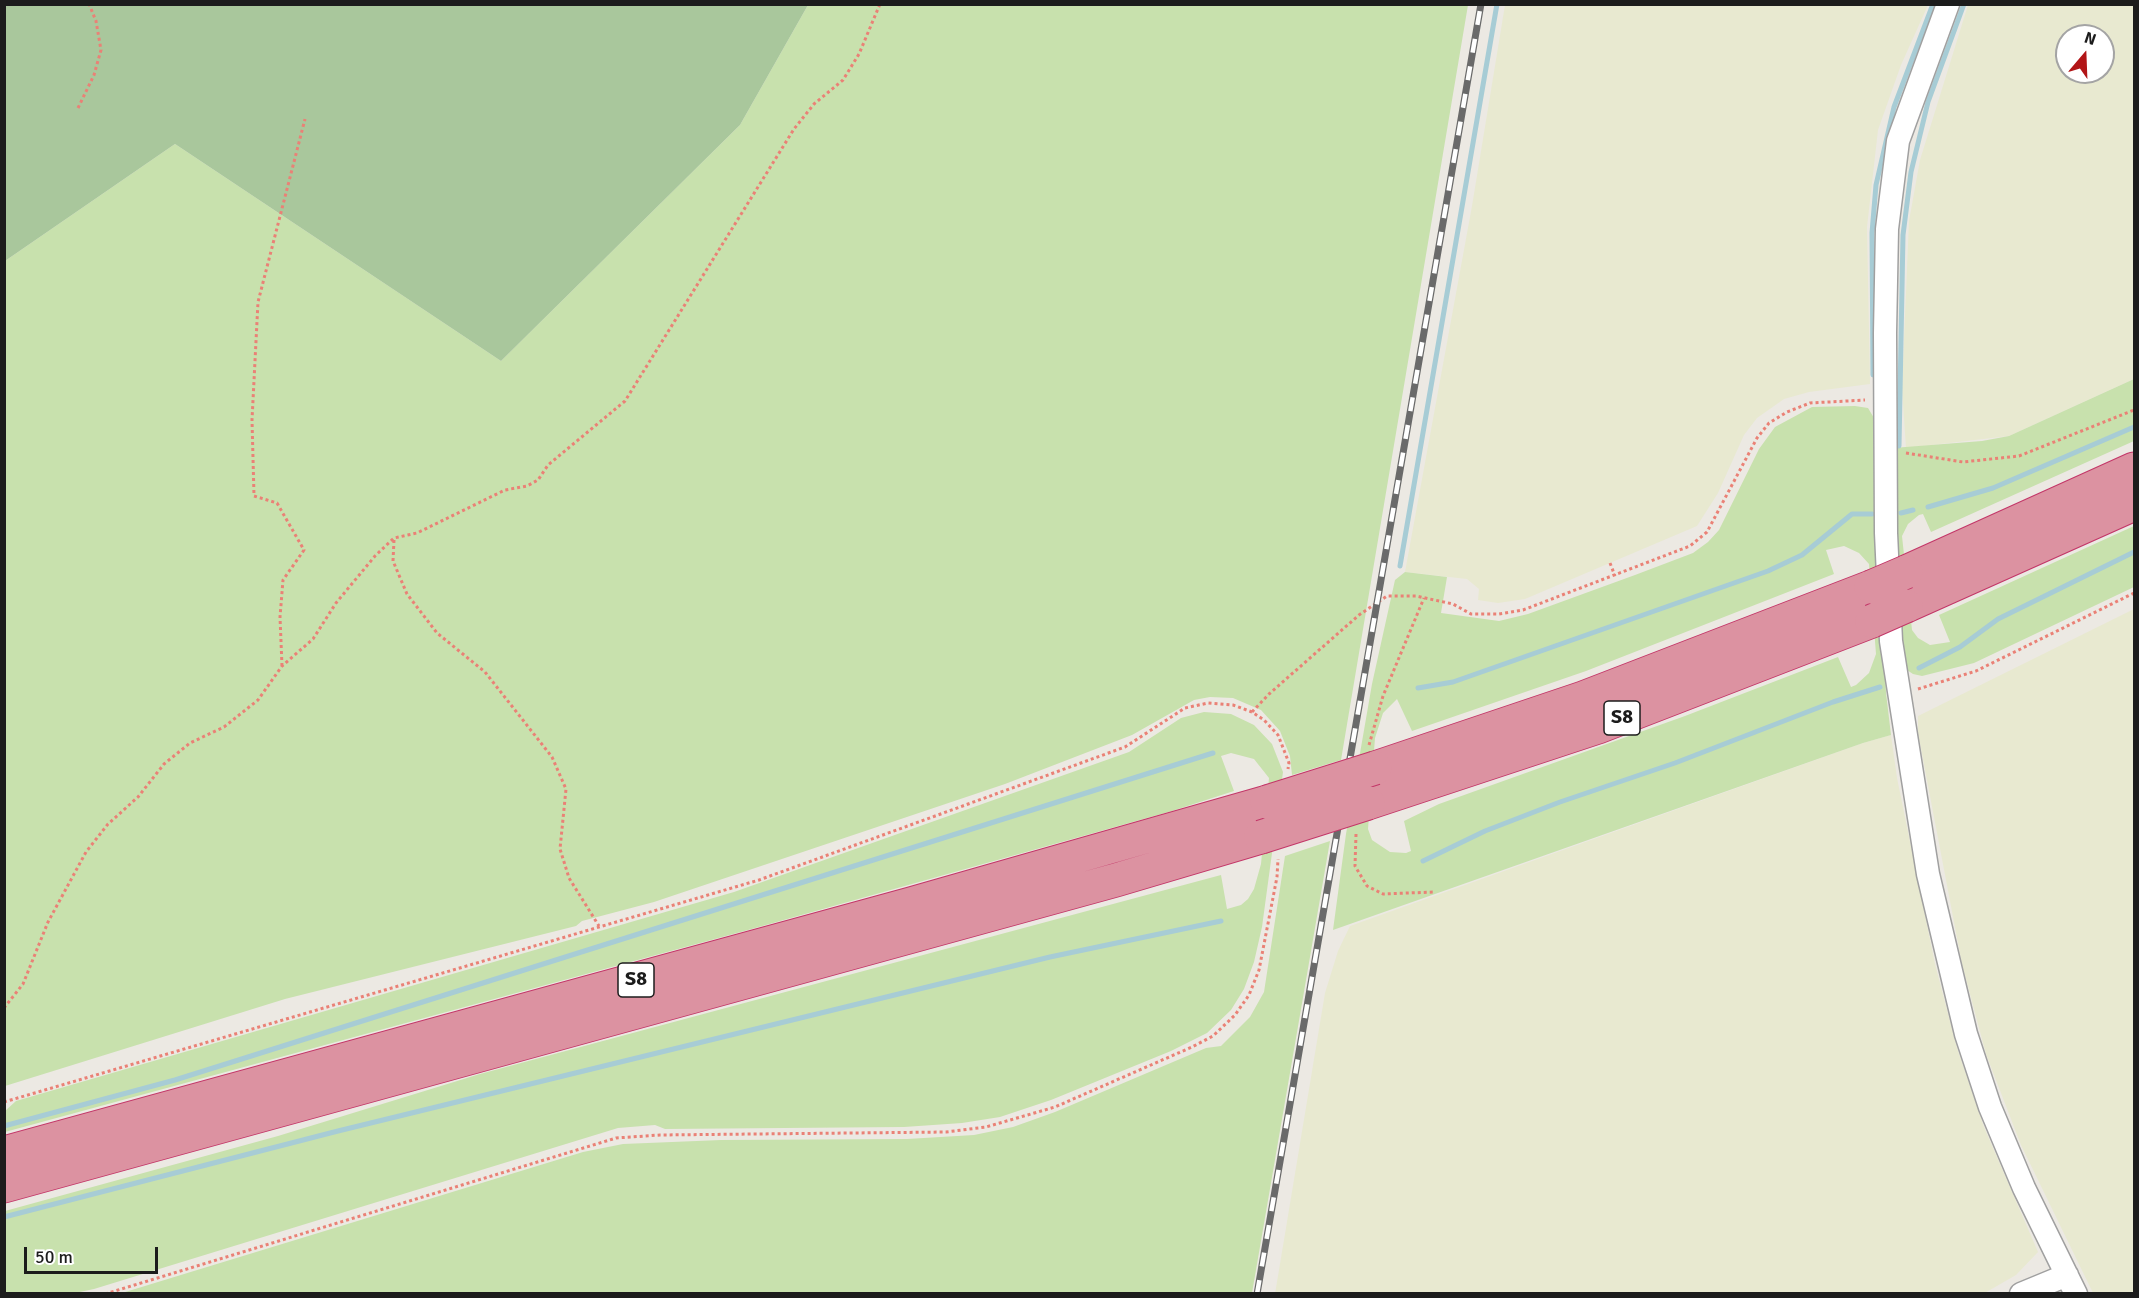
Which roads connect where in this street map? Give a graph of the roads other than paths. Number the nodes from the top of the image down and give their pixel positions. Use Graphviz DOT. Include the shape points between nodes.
graph roads {
  1 [pos="1948,4"];
  2 [pos="2134,469"];
  3 [pos="2134,504"];
  4 [pos="4,1153"];
  5 [pos="4,1186"];
  6 [pos="2072,1284"];
  7 [pos="2021,1293"];
  1 -- 6 [label="street" via="1898,141 1887,229 1885,399 1891,641 1928,874 1966,1034 1994,1117 2024,1188"];
  2 -- 4 [label="highway, S8, bridge" via="1871,587 1593,694 1375,768 922,901"];
  3 -- 5 [label="highway, S8, bridge" via="1872,621 1598,727 1368,803 1083,890"];
  6 -- 7 [label="street"];
}
